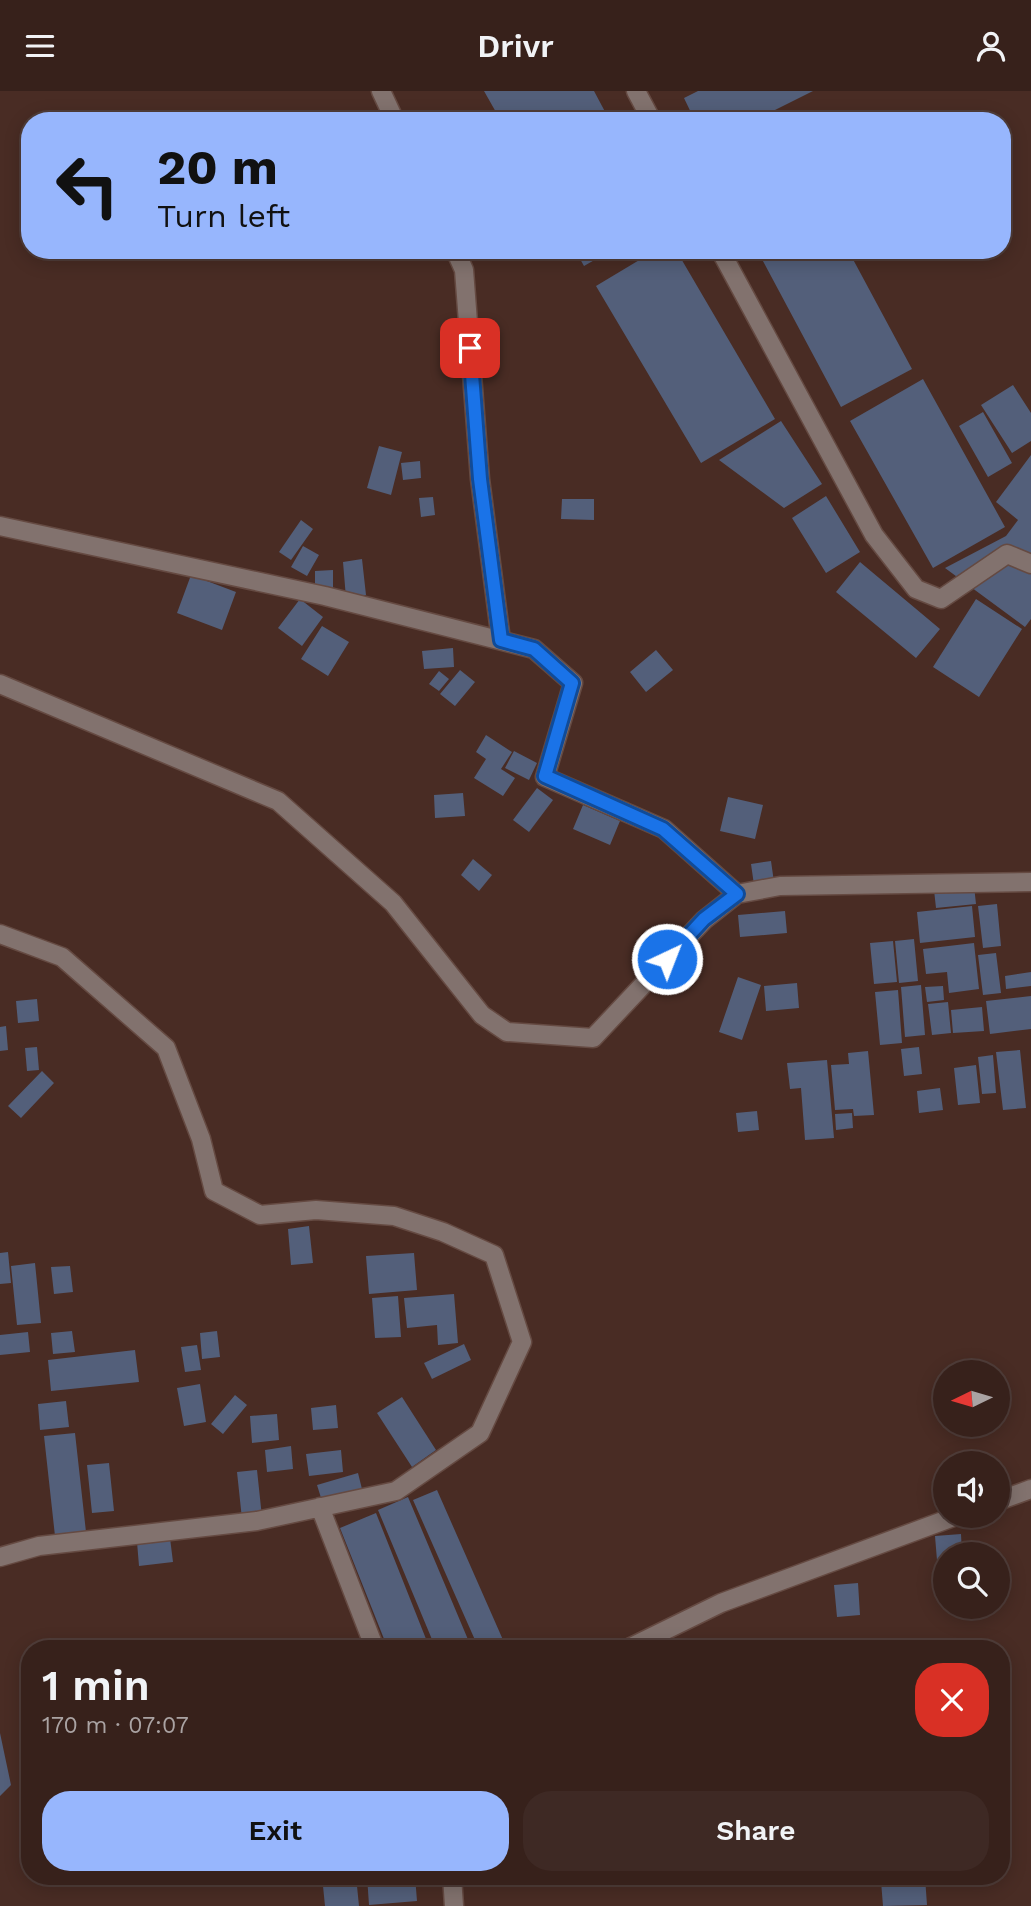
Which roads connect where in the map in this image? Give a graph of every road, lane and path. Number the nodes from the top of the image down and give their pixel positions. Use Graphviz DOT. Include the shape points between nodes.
graph roads {
  1 [pos="381,91"];
  2 [pos="636,91"];
  3 [pos="391,112"];
  4 [pos="647,112"];
  5 [pos="459,259"];
  6 [pos="725,259"];
  7 [pos="0,526"];
  8 [pos="1031,564"];
  9 [pos="501,640"];
  10 [pos="0,684"];
  11 [pos="1031,882"];
  12 [pos="737,894"];
  13 [pos="0,934"];
  14 [pos="1031,1489"];
  15 [pos="1010,1497"];
  16 [pos="320,1507"];
  17 [pos="933,1525"];
  18 [pos="0,1557"];
  19 [pos="372,1640"];
  20 [pos="645,1640"];
  21 [pos="453,1885"];
  22 [pos="454,1906"];
  1 -- 3 [label="street"];
  2 -- 4 [label="street"];
  5 -- 9 [label="street" via="464,270 480,479"];
  6 -- 8 [label="street" via="874,534 916,589 941,599 1007,554"];
  7 -- 9 [label="street" via="325,596"];
  9 -- 12 [label="street" via="534,649 572,683 545,776 663,829"];
  10 -- 12 [label="street" via="278,801 393,903 482,1015 507,1032 593,1038 704,919"];
  11 -- 12 [label="street" via="780,886"];
  13 -- 16 [label="street" via="62,957 166,1048 201,1139 214,1191 260,1215 316,1210 394,1216 494,1255 522,1342 480,1433 396,1491"];
  14 -- 15 [label="street"];
  16 -- 18 [label="street" via="257,1521 39,1546"];
  16 -- 19 [label="street"];
  17 -- 20 [label="street" via="721,1603"];
  21 -- 22 [label="street"];
}
